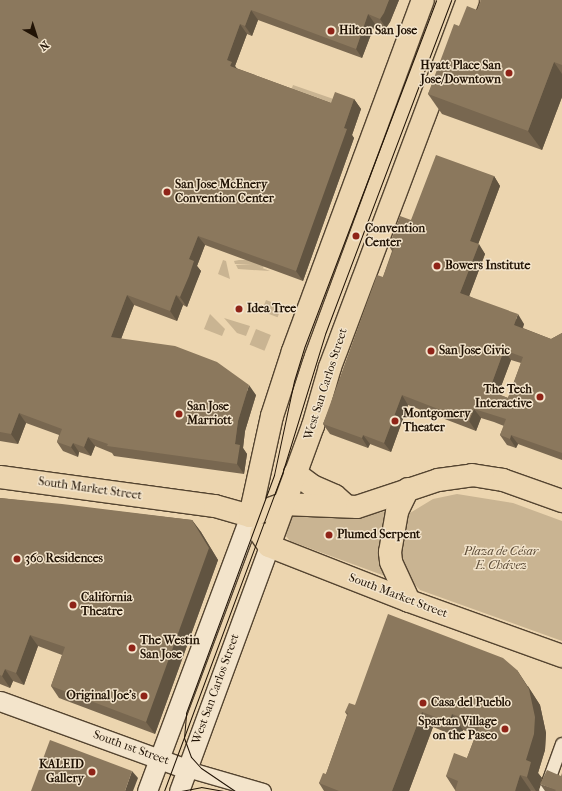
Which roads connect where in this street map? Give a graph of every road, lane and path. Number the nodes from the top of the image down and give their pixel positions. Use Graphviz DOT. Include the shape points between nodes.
graph roads {
  1 [pos="424,0"];
  2 [pos="468,0"];
  3 [pos="295,473"];
  4 [pos="0,477"];
  5 [pos="408,490"];
  6 [pos="562,501"];
  7 [pos="283,504"];
  8 [pos="348,508"];
  9 [pos="250,516"];
  10 [pos="269,546"];
  11 [pos="408,601"];
  12 [pos="562,656"];
  13 [pos="0,701"];
  14 [pos="562,744"];
  15 [pos="160,758"];
  16 [pos="187,769"];
  17 [pos="147,791"];
  18 [pos="179,791"];
  19 [pos="263,791"];
  20 [pos="545,791"];
  1 -- 9 [label="main road" via="293,351 272,416"];
  2 -- 3 [label="main road, West San Carlos Street" via="330,367"];
  3 -- 7 [label="main road, West San Carlos Street"];
  3 -- 8 [label="main road" via="312,486 335,496"];
  4 -- 9 [label="main road, South Market Street" via="215,506"];
  5 -- 6 [label="main road" via="453,476 472,475 503,480"];
  5 -- 8 [label="main road" via="366,505"];
  5 -- 11 [label="main road" via="398,512 390,552 393,567"];
  7 -- 8 [label="main road"];
  7 -- 9 [label="main road"];
  7 -- 10 [label="main road, West San Carlos Street"];
  9 -- 10 [label="main road"];
  9 -- 15 [label="street"];
  10 -- 11 [label="main road, South Market Street"];
  10 -- 16 [label="street, West San Carlos Street"];
  11 -- 12 [label="main road, South Market Street"];
  13 -- 15 [label="street, South 1st Street"];
  14 -- 20 [label="street"];
  15 -- 16 [label="street, South 1st Street"];
  15 -- 17 [label="street"];
  16 -- 18 [label="street, West San Carlos Street"];
  16 -- 19 [label="street, South 1st Street"];
}
